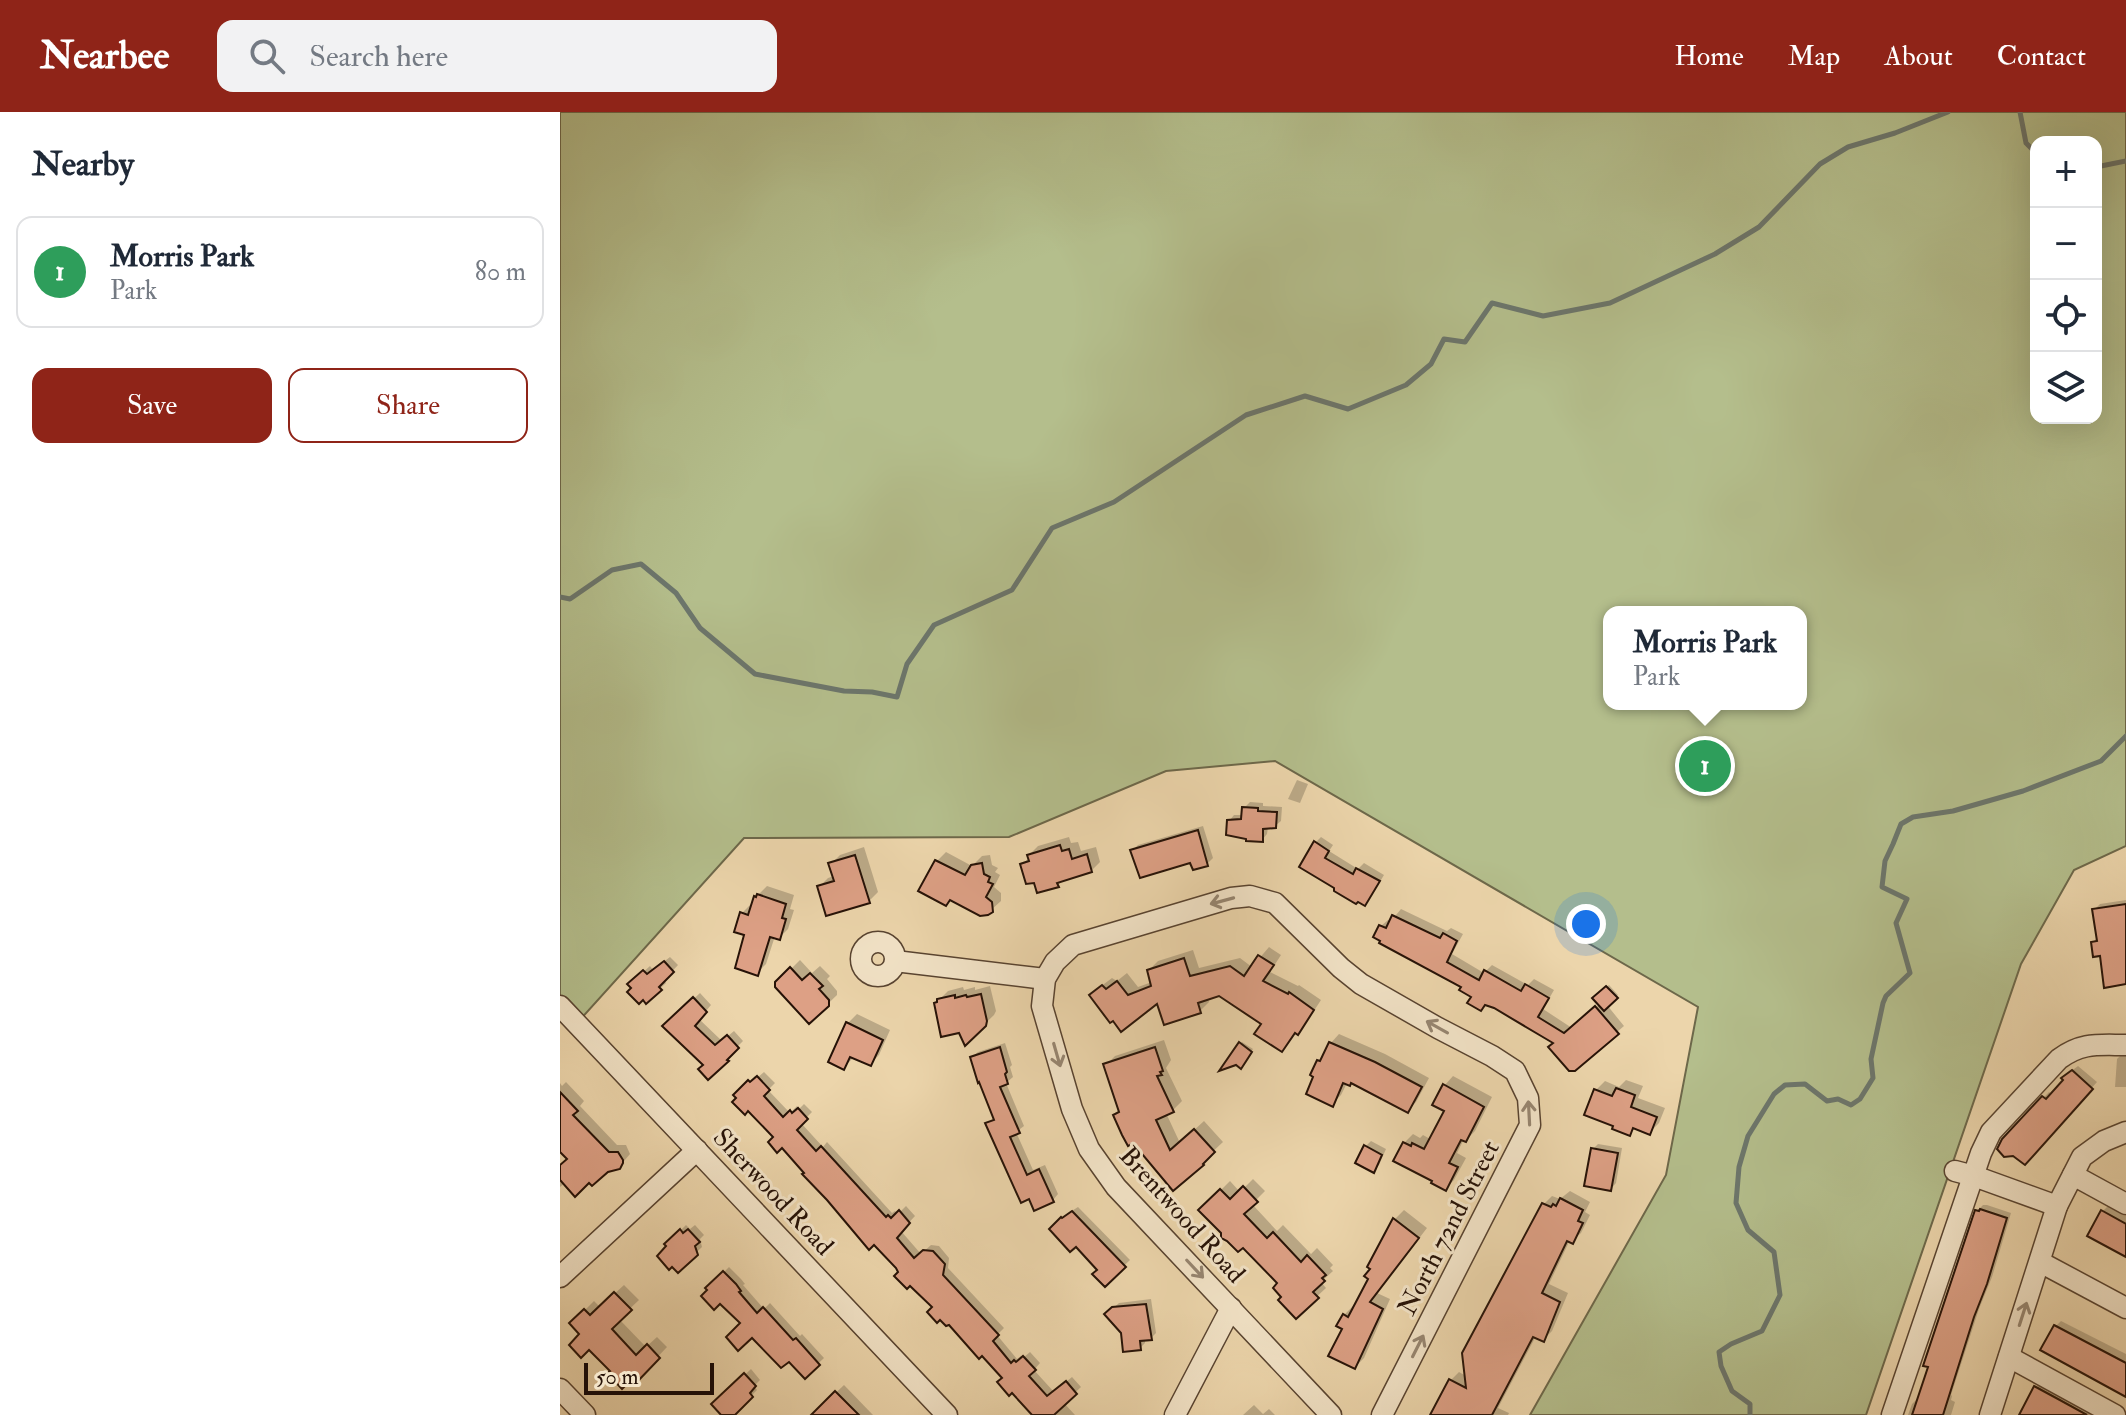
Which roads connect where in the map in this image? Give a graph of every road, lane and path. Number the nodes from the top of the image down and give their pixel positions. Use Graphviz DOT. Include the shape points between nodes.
graph roads {
  1 [pos="895,961"];
  2 [pos="1045,979"];
  3 [pos="560,1006"];
  4 [pos="2126,1045"];
  5 [pos="2126,1132"];
  6 [pos="697,1150"];
  7 [pos="1965,1174"];
  8 [pos="2073,1175"];
  9 [pos="2126,1204"];
  10 [pos="2057,1206"];
  11 [pos="2040,1262"];
  12 [pos="560,1277"];
  13 [pos="1231,1308"];
  14 [pos="2126,1308"];
  15 [pos="2009,1357"];
  16 [pos="560,1389"];
  17 [pos="585,1415"];
  18 [pos="947,1415"];
  19 [pos="1175,1415"];
  20 [pos="1331,1415"];
  21 [pos="1382,1415"];
  22 [pos="1892,1415"];
  23 [pos="1990,1415"];
  24 [pos="2115,1415"];
  1 -- 2 [label="street"];
  2 -- 13 [label="street, Brentwood Road, one-way" via="1042,1006 1089,1149 1116,1187"];
  21 -- 2 [label="street, North 72nd Street, one-way" via="1530,1125 1528,1098 1515,1071 1361,984 1275,903 1250,896 1073,945"];
  3 -- 6 [label="street, Sherwood Road"];
  4 -- 7 [label="street" via="2086,1045 2059,1059 1991,1132"];
  5 -- 8 [label="street" via="2082,1157"];
  6 -- 12 [label="street"];
  6 -- 18 [label="street, Sherwood Road"];
  7 -- 10 [label="street"];
  7 -- 22 [label="street" via="1955,1226"];
  8 -- 9 [label="street"];
  8 -- 10 [label="street"];
  10 -- 11 [label="street"];
  11 -- 14 [label="street"];
  15 -- 11 [label="street, one-way"];
  13 -- 19 [label="street"];
  13 -- 20 [label="street, Brentwood Road"];
  15 -- 23 [label="street"];
  15 -- 24 [label="street"];
  16 -- 17 [label="street"];
}
